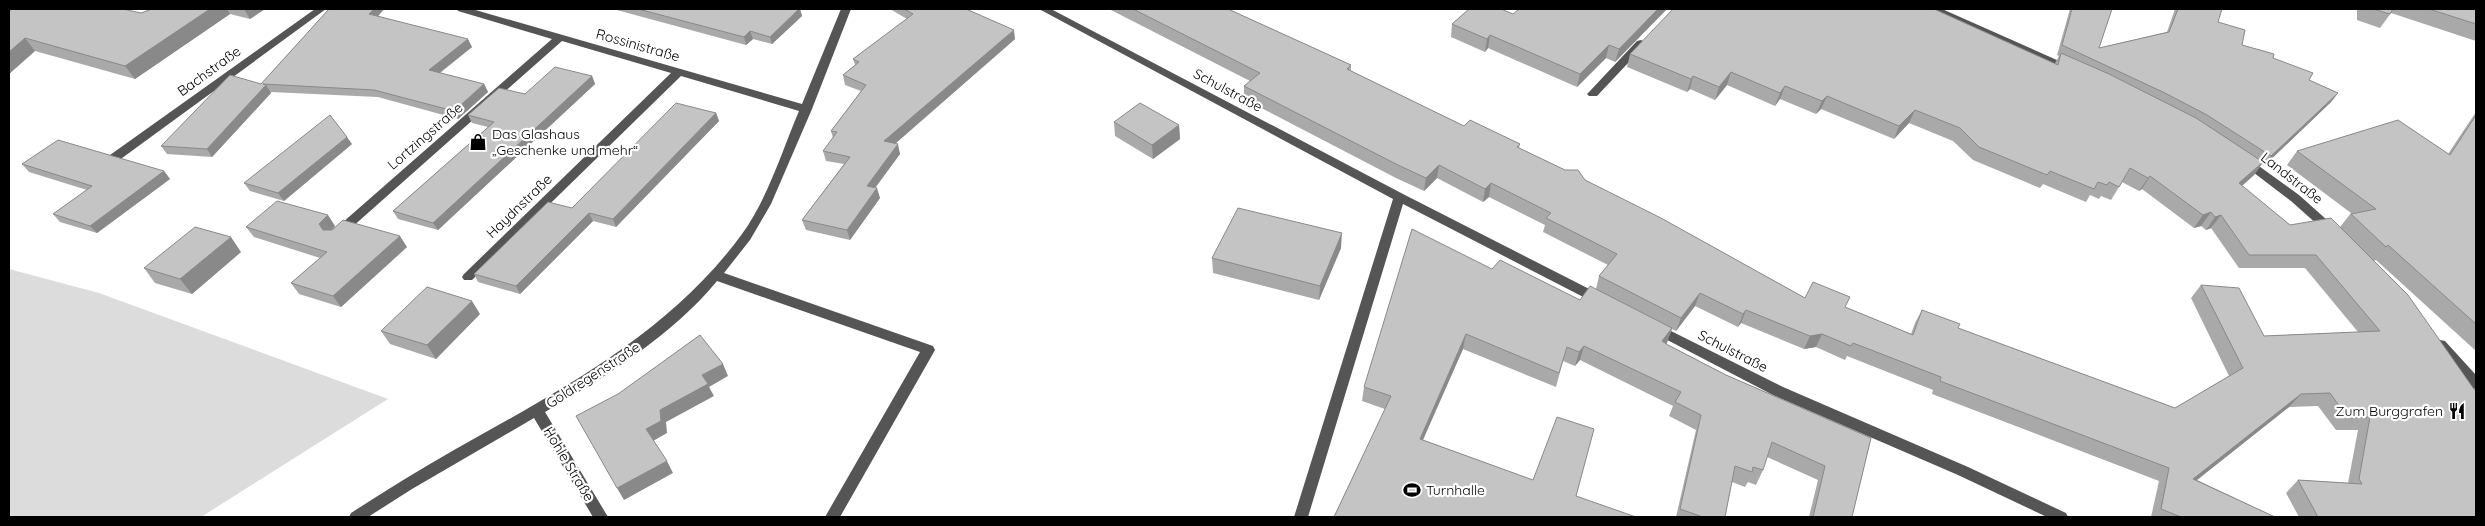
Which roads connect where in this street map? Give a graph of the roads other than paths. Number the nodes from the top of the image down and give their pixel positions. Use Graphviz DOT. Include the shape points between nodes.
graph roads {
  1 [pos="321,9"];
  2 [pos="462,9"];
  3 [pos="846,9"];
  4 [pos="1044,9"];
  5 [pos="1934,9"];
  6 [pos="1647,37"];
  7 [pos="559,38"];
  8 [pos="678,73"];
  9 [pos="2080,73"];
  10 [pos="1593,94"];
  11 [pos="806,109"];
  12 [pos="2232,152"];
  13 [pos="114,158"];
  14 [pos="1399,197"];
  15 [pos="334,236"];
  16 [pos="2338,236"];
  17 [pos="715,275"];
  18 [pos="468,277"];
  19 [pos="1608,304"];
  20 [pos="1643,322"];
  21 [pos="2430,334"];
  22 [pos="2476,384"];
  23 [pos="538,411"];
  24 [pos="356,517"];
  25 [pos="601,517"];
  26 [pos="832,517"];
  27 [pos="1301,517"];
  28 [pos="2061,517"];
  1 -- 13 [label="street, Bachstraße"];
  2 -- 7 [label="street, Rossinistraße"];
  3 -- 11 [label="street, Goldregenstraße"];
  4 -- 14 [label="street, Schulstraße"];
  5 -- 9 [label="street"];
  6 -- 10 [label="street"];
  7 -- 8 [label="street, Rossinistraße"];
  7 -- 15 [label="street, Lortzingstraße"];
  8 -- 11 [label="street, Rossinistraße"];
  8 -- 18 [label="street, Haydnstraße"];
  11 -- 17 [label="street, Goldregenstraße" via="770,195 746,235"];
  12 -- 16 [label="street, Landstraße" via="2274,181"];
  14 -- 19 [label="street, Schulstraße"];
  14 -- 27 [label="street"];
  17 -- 23 [label="street, Goldregenstraße" via="636,348"];
  17 -- 26 [label="street" via="928,350"];
  20 -- 28 [label="street, Schulstraße" via="1778,391 1964,471"];
  21 -- 22 [label="street"];
  23 -- 24 [label="street, Goldregenstraße" via="428,471"];
  23 -- 25 [label="street, Hohle Straße"];
}
